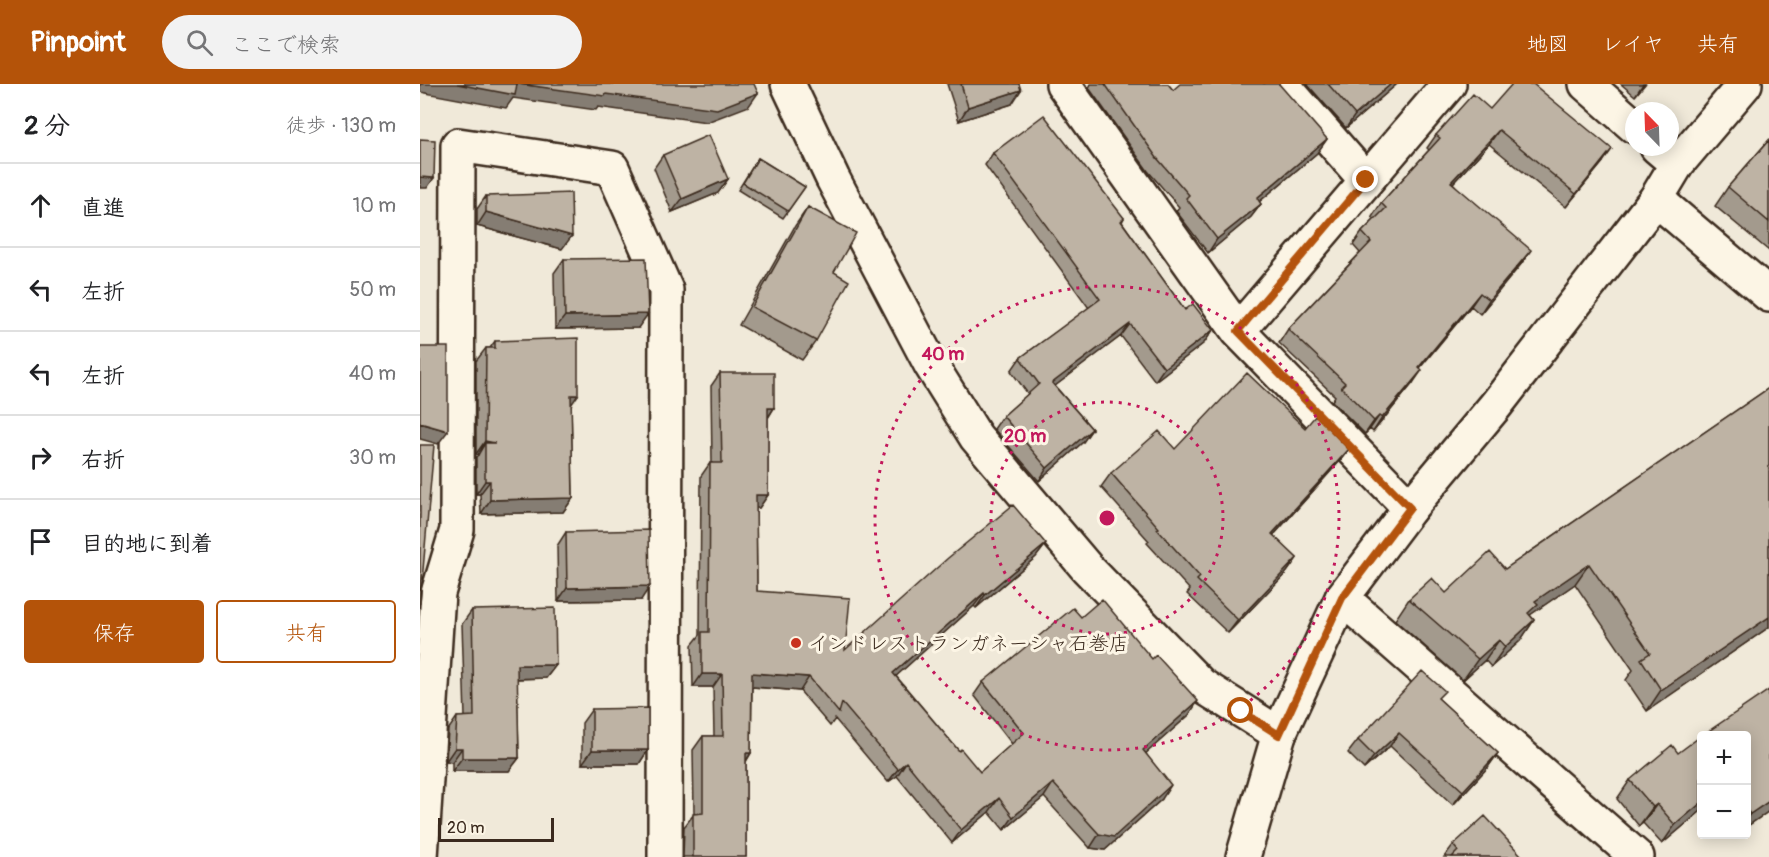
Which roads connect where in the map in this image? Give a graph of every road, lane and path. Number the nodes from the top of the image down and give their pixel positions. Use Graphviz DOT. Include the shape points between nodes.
graph roads {
  1 [pos="788,84"];
  2 [pos="1063,84"];
  3 [pos="1282,84"];
  4 [pos="1449,84"];
  5 [pos="1586,84"];
  6 [pos="1745,84"];
  7 [pos="1625,118"];
  8 [pos="1679,145"];
  9 [pos="1667,156"];
  10 [pos="1366,180"];
  11 [pos="1656,200"];
  12 [pos="1769,295"];
  13 [pos="1238,331"];
  14 [pos="1410,508"];
  15 [pos="1342,598"];
  16 [pos="1279,735"];
  17 [pos="421,857"];
  18 [pos="665,857"];
  19 [pos="1243,857"];
  20 [pos="1637,857"];
  1 -- 16 [label="street" via="926,356 976,437 1087,568 1202,685"];
  2 -- 13 [label="street"];
  3 -- 10 [label="street"];
  4 -- 10 [label="street"];
  5 -- 7 [label="street"];
  6 -- 8 [label="street"];
  9 -- 11 [label="street"];
  10 -- 13 [label="street"];
  11 -- 12 [label="street"];
  11 -- 14 [label="street"];
  13 -- 14 [label="street"];
  14 -- 15 [label="street"];
  15 -- 16 [label="street"];
  15 -- 20 [label="street"];
  16 -- 19 [label="street"];
  17 -- 18 [label="street" via="438,593 457,530 458,145 612,168 666,290"];
}
